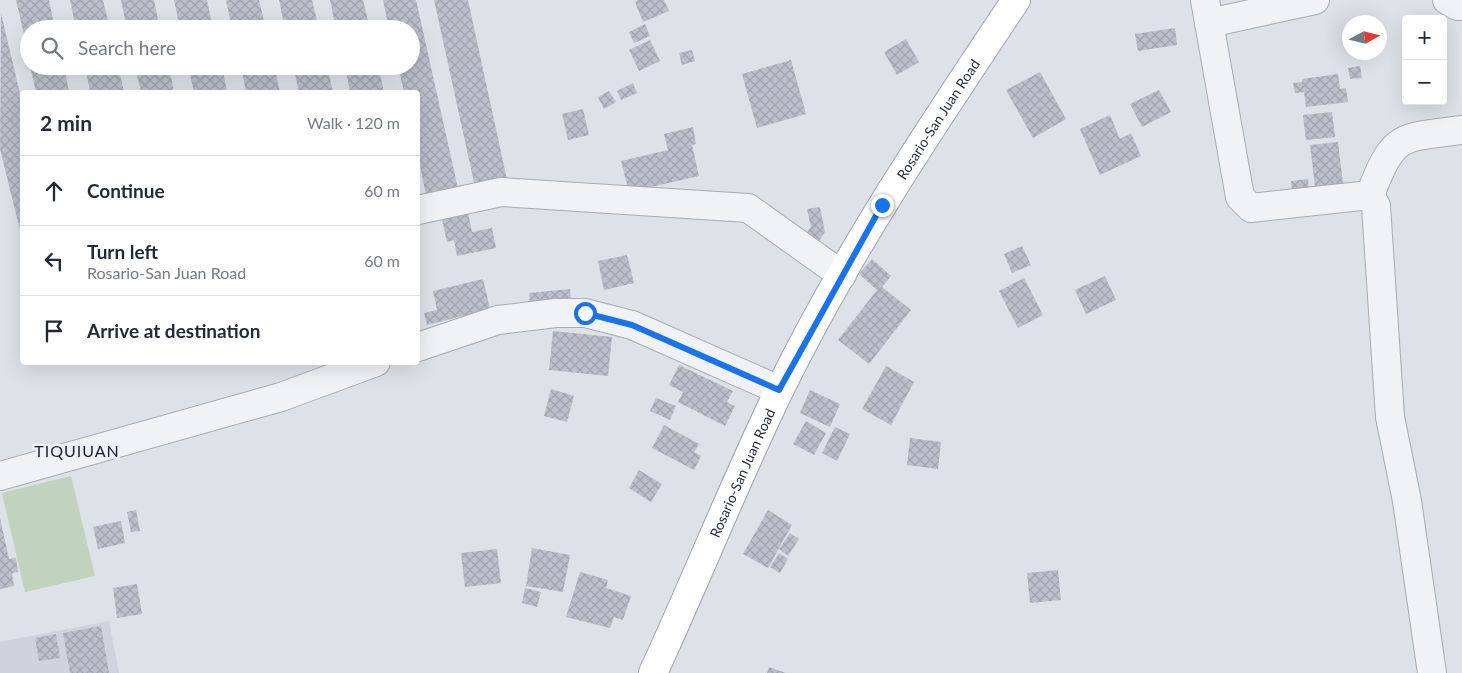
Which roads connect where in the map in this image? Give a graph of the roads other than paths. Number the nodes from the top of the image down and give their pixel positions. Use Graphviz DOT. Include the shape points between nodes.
graph roads {
  1 [pos="1016,0"];
  2 [pos="1315,0"];
  3 [pos="1447,0"];
  4 [pos="1462,6"];
  5 [pos="1207,12"];
  6 [pos="1462,130"];
  7 [pos="1370,195"];
  8 [pos="420,210"];
  9 [pos="842,275"];
  10 [pos="420,346"];
  11 [pos="368,365"];
  12 [pos="779,390"];
  13 [pos="0,476"];
  14 [pos="653,673"];
  15 [pos="1432,673"];
  1 -- 9 [label="main road, Rosario-San Juan Road" via="930,127"];
  2 -- 5 [label="street"];
  3 -- 4 [label="street"];
  5 -- 7 [label="street" via="1240,196 1251,208"];
  6 -- 7 [label="street" via="1410,137 1392,148"];
  7 -- 15 [label="street" via="1376,206 1390,417 1407,501"];
  8 -- 9 [label="street" via="501,192 748,208"];
  9 -- 12 [label="main road, Rosario-San Juan Road"];
  10 -- 12 [label="street" via="498,320 585,313 632,325"];
  11 -- 13 [label="street" via="281,398"];
  12 -- 14 [label="main road, Rosario-San Juan Road"];
}
